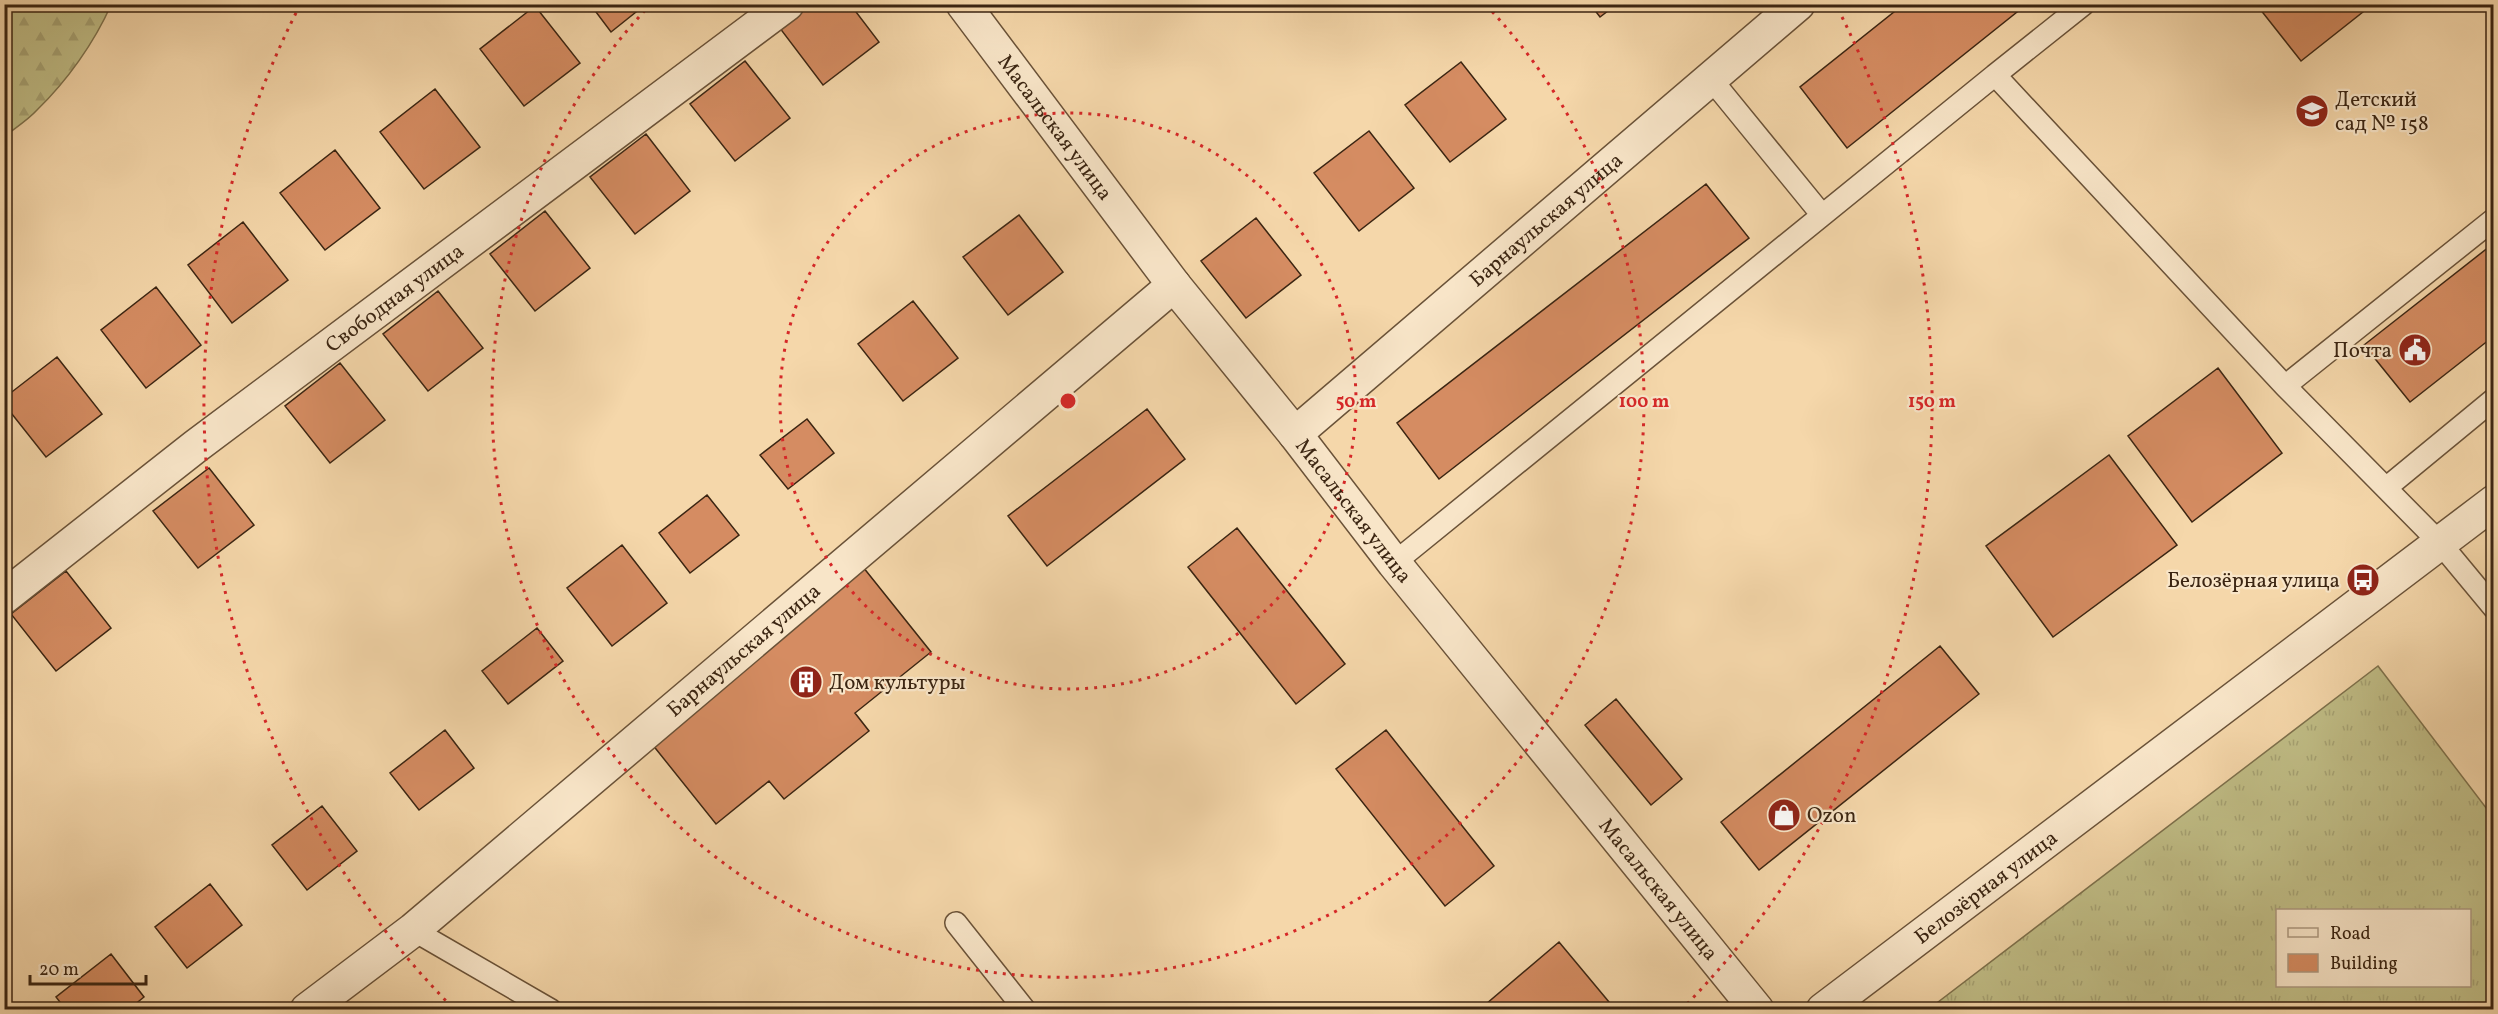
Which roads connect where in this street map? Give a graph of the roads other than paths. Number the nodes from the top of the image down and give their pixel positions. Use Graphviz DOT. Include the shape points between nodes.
graph roads {
  1 [pos="787,4"];
  2 [pos="963,4"];
  3 [pos="1798,4"];
  4 [pos="2084,4"];
  5 [pos="1995,75"];
  6 [pos="1711,79"];
  7 [pos="1822,215"];
  8 [pos="2493,219"];
  9 [pos="1174,285"];
  10 [pos="2285,386"];
  11 [pos="2493,399"];
  12 [pos="1295,434"];
  13 [pos="2386,488"];
  14 [pos="2493,502"];
  15 [pos="2440,543"];
  16 [pos="1394,563"];
  17 [pos="4,597"];
  18 [pos="2493,608"];
  19 [pos="956,923"];
  20 [pos="413,930"];
  21 [pos="307,1010"];
  22 [pos="551,1010"];
  23 [pos="1025,1010"];
  24 [pos="1757,1010"];
  25 [pos="1822,1010"];
  1 -- 17 [label="street, Свободная улица" via="196,446"];
  2 -- 9 [label="street, Масальская улица"];
  3 -- 6 [label="street, Барнаульская улица"];
  4 -- 5 [label="lane"];
  5 -- 7 [label="lane"];
  5 -- 10 [label="lane"];
  6 -- 7 [label="lane"];
  6 -- 12 [label="street, Барнаульская улица"];
  7 -- 16 [label="lane"];
  8 -- 10 [label="lane"];
  9 -- 12 [label="street, Масальская улица"];
  9 -- 20 [label="street, Барнаульская улица"];
  10 -- 13 [label="lane"];
  11 -- 13 [label="lane"];
  12 -- 16 [label="street, Масальская улица"];
  13 -- 15 [label="lane"];
  14 -- 15 [label="street, Белозёрная улица"];
  15 -- 18 [label="lane"];
  15 -- 25 [label="street, Белозёрная улица"];
  16 -- 24 [label="street, Масальская улица"];
  19 -- 23 [label="lane"];
  20 -- 21 [label="street, Барнаульская улица"];
  20 -- 22 [label="lane"];
}
